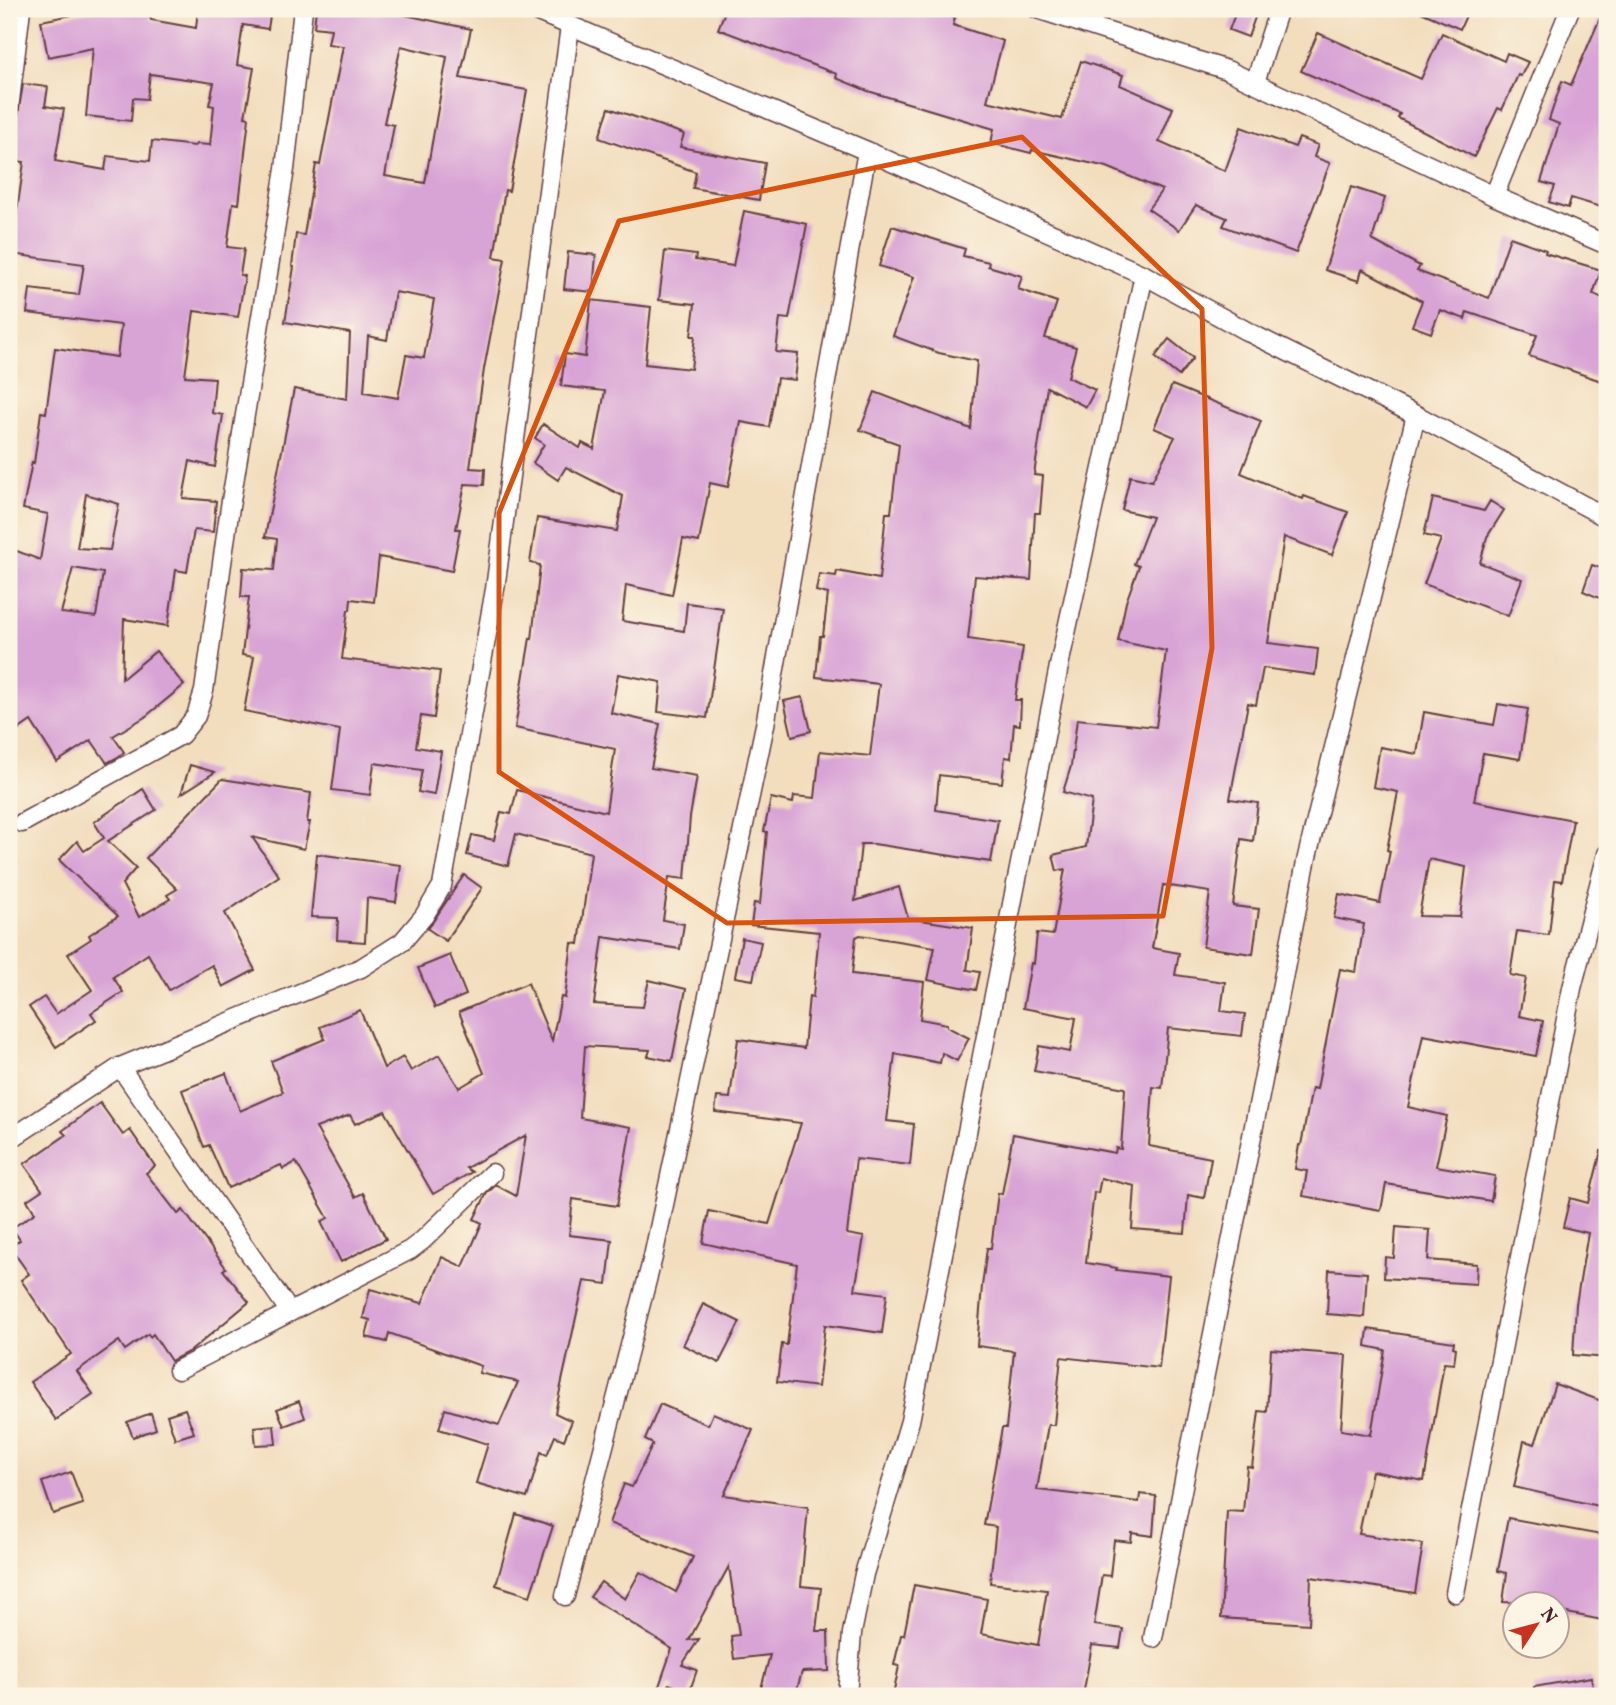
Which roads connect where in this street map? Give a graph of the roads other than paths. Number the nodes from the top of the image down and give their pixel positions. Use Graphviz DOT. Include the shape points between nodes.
graph roads {
  1 [pos="21,9"];
  2 [pos="303,9"];
  3 [pos="531,9"];
  4 [pos="1037,9"];
  5 [pos="1279,9"];
  6 [pos="1570,9"];
  7 [pos="570,26"];
  8 [pos="1255,82"];
  9 [pos="9,109"];
  10 [pos="867,151"];
  11 [pos="1494,196"];
  12 [pos="1607,245"];
  13 [pos="1144,275"];
  14 [pos="1416,415"];
  15 [pos="1607,518"];
  16 [pos="22,823"];
  17 [pos="1607,854"];
  18 [pos="120,1067"];
  19 [pos="9,1140"];
  20 [pos="492,1173"];
  21 [pos="290,1312"];
  22 [pos="178,1370"];
  23 [pos="1455,1593"];
  24 [pos="565,1596"];
  25 [pos="1153,1638"];
  26 [pos="847,1696"];
  1 -- 9 [label="street"];
  2 -- 16 [label="street" via="285,169 204,691 196,716 181,735"];
  3 -- 7 [label="street"];
  4 -- 8 [label="street"];
  5 -- 8 [label="street"];
  6 -- 11 [label="street"];
  7 -- 10 [label="street"];
  7 -- 18 [label="street" via="495,589 442,886 402,942 361,968"];
  8 -- 11 [label="street"];
  10 -- 13 [label="street"];
  10 -- 24 [label="street" via="765,725 653,1257"];
  11 -- 12 [label="street"];
  13 -- 14 [label="street"];
  13 -- 26 [label="street" via="1060,661 910,1421 864,1574 852,1633"];
  14 -- 15 [label="street"];
  14 -- 25 [label="street" via="1307,857"];
  17 -- 23 [label="street" via="1572,988"];
  18 -- 19 [label="street"];
  18 -- 21 [label="street"];
  20 -- 21 [label="street" via="410,1250"];
  21 -- 22 [label="street"];
}
